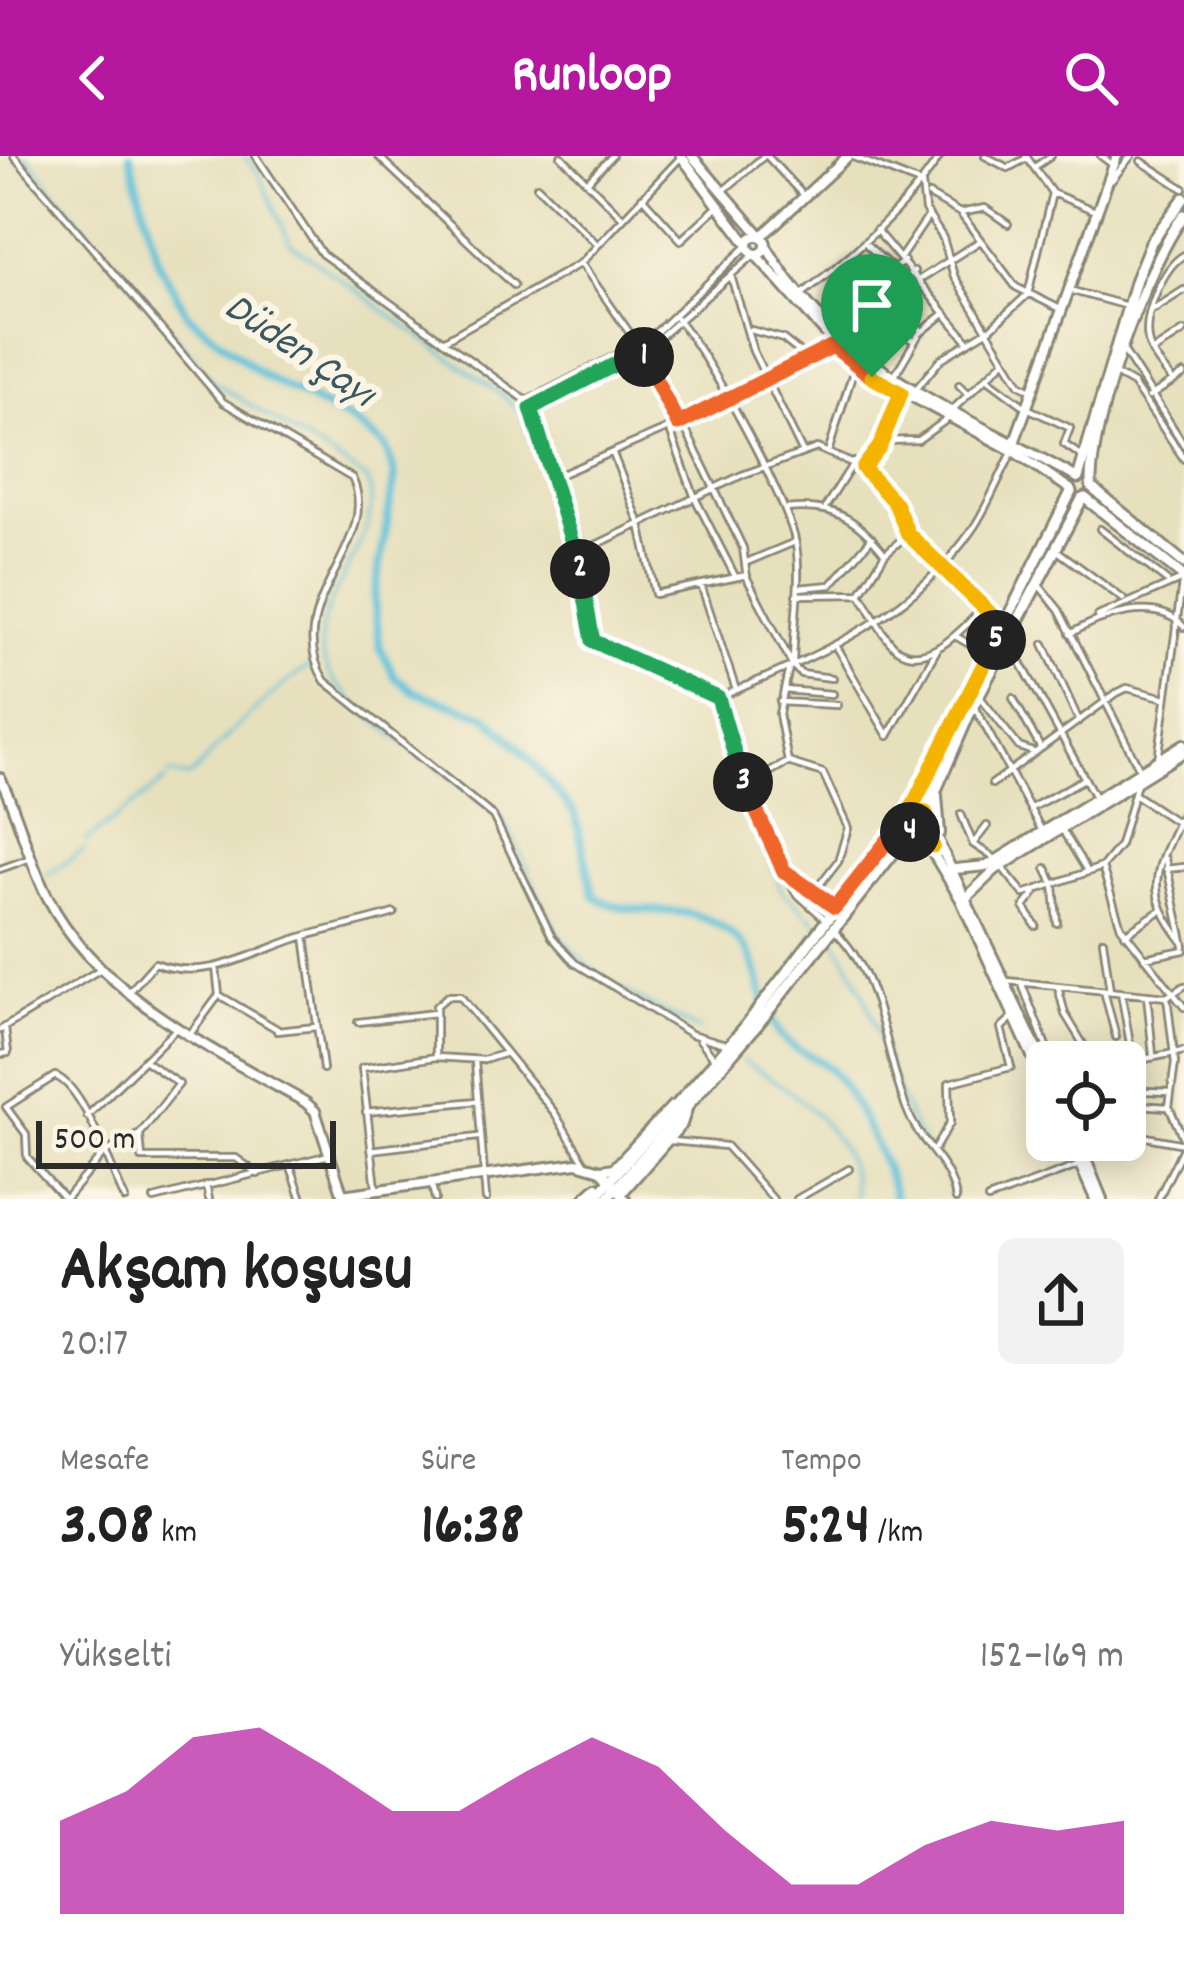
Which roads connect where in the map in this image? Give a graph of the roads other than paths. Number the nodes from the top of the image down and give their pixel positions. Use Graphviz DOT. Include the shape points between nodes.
graph roads {
  1 [pos="14,156"];
  2 [pos="256,156"];
  3 [pos="379,156"];
  4 [pos="561,156"];
  5 [pos="613,156"];
  6 [pos="681,156"];
  7 [pos="692,156"];
  8 [pos="849,156"];
  9 [pos="940,156"];
  10 [pos="985,156"];
  11 [pos="1051,156"];
  12 [pos="1101,156"];
  13 [pos="1130,156"];
  14 [pos="761,157"];
  15 [pos="1027,157"];
  16 [pos="1115,160"];
  17 [pos="1142,160"];
  18 [pos="1036,167"];
  19 [pos="586,182"];
  20 [pos="922,184"];
  21 [pos="537,186"];
  22 [pos="1103,186"];
  23 [pos="926,194"];
  24 [pos="1052,194"];
  25 [pos="1184,194"];
  26 [pos="642,197"];
  27 [pos="721,198"];
  28 [pos="806,198"];
  29 [pos="1093,210"];
  30 [pos="961,213"];
  31 [pos="1184,215"];
  32 [pos="928,217"];
  33 [pos="622,218"];
  34 [pos="1008,224"];
  35 [pos="875,230"];
  36 [pos="764,240"];
  37 [pos="980,241"];
  38 [pos="865,243"];
  39 [pos="597,244"];
  40 [pos="748,245"];
  41 [pos="755,254"];
  42 [pos="1184,254"];
  43 [pos="951,258"];
  44 [pos="902,259"];
  45 [pos="843,261"];
  46 [pos="581,263"];
  47 [pos="893,269"];
  48 [pos="914,271"];
  49 [pos="730,274"];
  50 [pos="920,279"];
  51 [pos="514,285"];
  52 [pos="853,286"];
  53 [pos="870,288"];
  54 [pos="1069,290"];
  55 [pos="1184,290"];
  56 [pos="1028,293"];
  57 [pos="801,295"];
  58 [pos="886,295"];
  59 [pos="853,303"];
  60 [pos="1128,307"];
  61 [pos="1154,309"];
  62 [pos="1062,310"];
  63 [pos="945,313"];
  64 [pos="678,319"];
  65 [pos="989,329"];
  66 [pos="749,330"];
  67 [pos="1184,331"];
  68 [pos="922,332"];
  69 [pos="443,340"];
  70 [pos="968,340"];
  71 [pos="914,341"];
  72 [pos="833,346"];
  73 [pos="639,348"];
  74 [pos="1153,351"];
  75 [pos="1124,352"];
  76 [pos="808,358"];
  77 [pos="1005,360"];
  78 [pos="855,366"];
  79 [pos="1184,374"];
  80 [pos="1117,375"];
  81 [pos="988,379"];
  82 [pos="768,380"];
  83 [pos="895,381"];
  84 [pos="1173,381"];
  85 [pos="959,385"];
  86 [pos="1033,391"];
  87 [pos="914,392"];
  88 [pos="901,393"];
  89 [pos="968,394"];
  90 [pos="1148,398"];
  91 [pos="727,400"];
  92 [pos="529,404"];
  93 [pos="1027,408"];
  94 [pos="950,415"];
  95 [pos="680,423"];
  96 [pos="669,428"];
  97 [pos="881,442"];
  98 [pos="1184,445"];
  99 [pos="829,449"];
  100 [pos="1013,449"];
  101 [pos="613,453"];
  102 [pos="802,453"];
  103 [pos="1083,457"];
  104 [pos="1184,459"];
  105 [pos="854,462"];
  106 [pos="763,467"];
  107 [pos="863,468"];
  108 [pos="555,477"];
  109 [pos="1074,484"];
  110 [pos="714,488"];
  111 [pos="1088,492"];
  112 [pos="695,498"];
  113 [pos="826,506"];
  114 [pos="786,509"];
  115 [pos="640,524"];
  116 [pos="1100,529"];
  117 [pos="908,534"];
  118 [pos="872,538"];
  119 [pos="795,542"];
  120 [pos="1055,549"];
  121 [pos="577,554"];
  122 [pos="885,554"];
  123 [pos="747,562"];
  124 [pos="1184,562"];
  125 [pos="940,566"];
  126 [pos="747,575"];
  127 [pos="736,578"];
  128 [pos="1182,578"];
  129 [pos="1168,582"];
  130 [pos="1038,583"];
  131 [pos="701,585"];
  132 [pos="796,591"];
  133 [pos="860,594"];
  134 [pos="1124,600"];
  135 [pos="983,608"];
  136 [pos="1096,619"];
  137 [pos="1176,619"];
  138 [pos="880,622"];
  139 [pos="1003,626"];
  140 [pos="1184,627"];
  141 [pos="1070,634"];
  142 [pos="955,636"];
  143 [pos="1008,640"];
  144 [pos="1044,644"];
  145 [pos="836,646"];
  146 [pos="938,647"];
  147 [pos="988,655"];
  148 [pos="791,666"];
  149 [pos="832,678"];
  150 [pos="736,690"];
  151 [pos="784,690"];
  152 [pos="832,694"];
  153 [pos="718,698"];
  154 [pos="1013,698"];
  155 [pos="1165,698"];
  156 [pos="976,701"];
  157 [pos="780,702"];
  158 [pos="837,705"];
  159 [pos="1103,706"];
  160 [pos="1079,722"];
  161 [pos="1058,734"];
  162 [pos="1040,747"];
  163 [pos="1184,748"];
  164 [pos="1033,752"];
  165 [pos="1158,760"];
  166 [pos="788,762"];
  167 [pos="1009,770"];
  168 [pos="1140,776"];
  169 [pos="0,778"];
  170 [pos="1084,779"];
  171 [pos="937,782"];
  172 [pos="992,784"];
  173 [pos="746,786"];
  174 [pos="1134,794"];
  175 [pos="1096,799"];
  176 [pos="1030,808"];
  177 [pos="1184,809"];
  178 [pos="909,812"];
  179 [pos="961,814"];
  180 [pos="927,815"];
  181 [pos="1178,823"];
  182 [pos="916,826"];
  183 [pos="987,826"];
  184 [pos="1061,828"];
  185 [pos="1042,831"];
  186 [pos="902,841"];
  187 [pos="973,844"];
  188 [pos="938,846"];
  189 [pos="1164,853"];
  190 [pos="33,858"];
  191 [pos="999,863"];
  192 [pos="1102,867"];
  193 [pos="1184,867"];
  194 [pos="1046,868"];
  195 [pos="0,869"];
  196 [pos="955,869"];
  197 [pos="1086,869"];
  198 [pos="1166,869"];
  199 [pos="784,871"];
  200 [pos="1054,885"];
  201 [pos="814,892"];
  202 [pos="1035,893"];
  203 [pos="967,896"];
  204 [pos="835,907"];
  205 [pos="1160,911"];
  206 [pos="394,913"];
  207 [pos="1057,923"];
  208 [pos="829,924"];
  209 [pos="1036,926"];
  210 [pos="1179,929"];
  211 [pos="1125,934"];
  212 [pos="305,936"];
  213 [pos="819,937"];
  214 [pos="1103,940"];
  215 [pos="1184,946"];
  216 [pos="1144,958"];
  217 [pos="217,967"];
  218 [pos="99,970"];
  219 [pos="1006,981"];
  220 [pos="1021,982"];
  221 [pos="1057,986"];
  222 [pos="1184,986"];
  223 [pos="130,991"];
  224 [pos="1107,991"];
  225 [pos="1121,992"];
  226 [pos="219,995"];
  227 [pos="1147,995"];
  228 [pos="1169,995"];
  229 [pos="1184,1007"];
  230 [pos="435,1013"];
  231 [pos="1016,1016"];
  232 [pos="755,1020"];
  233 [pos="358,1022"];
  234 [pos="179,1026"];
  235 [pos="316,1027"];
  236 [pos="2,1029"];
  237 [pos="191,1033"];
  238 [pos="691,1034"];
  239 [pos="1116,1037"];
  240 [pos="1027,1041"];
  241 [pos="1033,1041"];
  242 [pos="1044,1041"];
  243 [pos="1081,1041"];
  244 [pos="1127,1041"];
  245 [pos="730,1044"];
  246 [pos="1184,1051"];
  247 [pos="1174,1052"];
  248 [pos="0,1054"];
  249 [pos="506,1054"];
  250 [pos="1153,1055"];
  251 [pos="436,1057"];
  252 [pos="1146,1057"];
  253 [pos="144,1060"];
  254 [pos="475,1061"];
  255 [pos="715,1062"];
  256 [pos="323,1069"];
  257 [pos="1146,1091"];
  258 [pos="1169,1092"];
  259 [pos="477,1101"];
  260 [pos="686,1102"];
  261 [pos="3,1104"];
  262 [pos="1146,1105"];
  263 [pos="1168,1107"];
  264 [pos="366,1112"];
  265 [pos="1184,1114"];
  266 [pos="87,1116"];
  267 [pos="1175,1119"];
  268 [pos="140,1134"];
  269 [pos="478,1137"];
  270 [pos="1146,1137"];
  271 [pos="667,1141"];
  272 [pos="1184,1143"];
  273 [pos="370,1150"];
  274 [pos="934,1150"];
  275 [pos="104,1154"];
  276 [pos="328,1155"];
  277 [pos="1079,1161"];
  278 [pos="1082,1161"];
  279 [pos="1080,1165"];
  280 [pos="291,1167"];
  281 [pos="594,1168"];
  282 [pos="849,1169"];
  283 [pos="258,1174"];
  284 [pos="482,1175"];
  285 [pos="431,1181"];
  286 [pos="206,1184"];
  287 [pos="381,1187"];
  288 [pos="612,1192"];
  289 [pos="343,1197"];
  290 [pos="66,1198"];
  291 [pos="166,1198"];
  292 [pos="125,1199"];
  293 [pos="154,1199"];
  294 [pos="209,1199"];
  295 [pos="302,1199"];
  296 [pos="388,1199"];
  297 [pos="435,1199"];
  298 [pos="486,1199"];
  299 [pos="584,1199"];
  300 [pos="773,1199"];
  301 [pos="797,1199"];
  302 [pos="956,1199"];
  303 [pos="988,1199"];
  304 [pos="1099,1199"];
  305 [pos="1158,1199"];
  1 -- 238 [label="street" via="223,401 352,478 360,511 312,633 313,660 325,681 493,815 552,937 575,963"];
  2 -- 69 [label="street" via="322,254"];
  3 -- 51 [label="street"];
  4 -- 19 [label="street"];
  5 -- 19 [label="street"];
  6 -- 26 [label="street"];
  6 -- 27 [label="street"];
  7 -- 27 [label="street"];
  8 -- 20 [label="street"];
  8 -- 28 [label="street"];
  9 -- 20 [label="street"];
  10 -- 15 [label="street" via="1008,168"];
  11 -- 18 [label="street"];
  12 -- 16 [label="street"];
  13 -- 22 [label="street"];
  14 -- 27 [label="street"];
  14 -- 28 [label="street"];
  15 -- 18 [label="street"];
  16 -- 22 [label="street"];
  17 -- 25 [label="street"];
  18 -- 24 [label="street"];
  19 -- 33 [label="street"];
  20 -- 23 [label="street"];
  20 -- 35 [label="street"];
  21 -- 39 [label="street"];
  22 -- 29 [label="street"];
  23 -- 30 [label="street"];
  23 -- 32 [label="street"];
  24 -- 29 [label="street"];
  24 -- 56 [label="street"];
  25 -- 60 [label="main road" via="1151,242"];
  26 -- 27 [label="street" via="681,241"];
  26 -- 33 [label="street"];
  27 -- 36 [label="street"];
  27 -- 40 [label="street"];
  28 -- 36 [label="street"];
  29 -- 54 [label="street"];
  30 -- 34 [label="street" via="985,208"];
  30 -- 37 [label="street"];
  31 -- 75 [label="main road" via="1160,251"];
  32 -- 43 [label="street"];
  32 -- 44 [label="street"];
  33 -- 39 [label="street"];
  35 -- 38 [label="street"];
  35 -- 44 [label="street"];
  36 -- 40 [label="street" via="752,237"];
  36 -- 41 [label="street"];
  36 -- 57 [label="street"];
  37 -- 43 [label="street"];
  37 -- 56 [label="street"];
  38 -- 45 [label="street"];
  38 -- 47 [label="street"];
  39 -- 46 [label="street"];
  40 -- 41 [label="street"];
  40 -- 64 [label="street"];
  41 -- 49 [label="street"];
  41 -- 72 [label="street"];
  42 -- 61 [label="street" via="1168,268"];
  43 -- 50 [label="street"];
  43 -- 65 [label="street"];
  44 -- 47 [label="street"];
  44 -- 48 [label="street"];
  45 -- 53 [label="street"];
  45 -- 57 [label="street"];
  46 -- 69 [label="street"];
  46 -- 73 [label="street"];
  47 -- 53 [label="street"];
  48 -- 50 [label="street"];
  48 -- 58 [label="street"];
  49 -- 64 [label="street"];
  49 -- 66 [label="street"];
  50 -- 63 [label="street"];
  52 -- 53 [label="street"];
  53 -- 58 [label="street"];
  54 -- 60 [label="street"];
  54 -- 62 [label="street"];
  55 -- 61 [label="street"];
  56 -- 62 [label="street"];
  56 -- 65 [label="street"];
  57 -- 83 [label="street" via="845,346"];
  58 -- 68 [label="street"];
  59 -- 71 [label="street"];
  60 -- 103 [label="main road"];
  61 -- 74 [label="street"];
  62 -- 86 [label="street"];
  63 -- 68 [label="street"];
  63 -- 70 [label="street"];
  64 -- 73 [label="street"];
  64 -- 91 [label="street" via="710,360"];
  65 -- 70 [label="street"];
  65 -- 77 [label="street"];
  66 -- 76 [label="street" via="783,339"];
  66 -- 82 [label="street"];
  67 -- 74 [label="street"];
  68 -- 71 [label="street"];
  69 -- 92 [label="street"];
  70 -- 87 [label="street"];
  71 -- 83 [label="street"];
  72 -- 76 [label="street"];
  72 -- 78 [label="street"];
  73 -- 92 [label="street"];
  73 -- 95 [label="street"];
  74 -- 84 [label="street"];
  75 -- 80 [label="main road"];
  75 -- 90 [label="street"];
  76 -- 82 [label="street"];
  77 -- 81 [label="street"];
  77 -- 86 [label="street"];
  78 -- 88 [label="street"];
  78 -- 99 [label="street"];
  79 -- 84 [label="street"];
  80 -- 90 [label="street"];
  80 -- 111 [label="main road"];
  81 -- 89 [label="street"];
  81 -- 93 [label="street"];
  82 -- 91 [label="street"];
  82 -- 102 [label="street"];
  83 -- 87 [label="street"];
  84 -- 90 [label="street"];
  85 -- 89 [label="street"];
  86 -- 93 [label="street"];
  87 -- 94 [label="street"];
  88 -- 94 [label="street"];
  88 -- 97 [label="street"];
  89 -- 94 [label="street"];
  90 -- 98 [label="street"];
  90 -- 104 [label="street"];
  91 -- 95 [label="street"];
  91 -- 106 [label="street"];
  92 -- 108 [label="street"];
  93 -- 100 [label="street"];
  93 -- 103 [label="street" via="1070,428 1064,444"];
  94 -- 97 [label="street" via="917,440"];
  94 -- 100 [label="street"];
  95 -- 96 [label="street"];
  95 -- 110 [label="street"];
  96 -- 101 [label="street"];
  96 -- 112 [label="street"];
  97 -- 107 [label="street"];
  99 -- 102 [label="street"];
  99 -- 105 [label="street"];
  100 -- 109 [label="street"];
  100 -- 125 [label="street" via="974,527"];
  101 -- 108 [label="street"];
  101 -- 115 [label="street"];
  102 -- 106 [label="street"];
  103 -- 109 [label="main road"];
  105 -- 107 [label="street"];
  105 -- 113 [label="street"];
  106 -- 110 [label="street"];
  106 -- 114 [label="street"];
  107 -- 117 [label="street" via="895,503"];
  108 -- 121 [label="street"];
  109 -- 111 [label="main road"];
  109 -- 111 [label="main road"];
  109 -- 139 [label="main road"];
  110 -- 112 [label="street"];
  110 -- 123 [label="street"];
  111 -- 120 [label="main road"];
  111 -- 124 [label="main road"];
  111 -- 128 [label="main road"];
  112 -- 115 [label="street"];
  112 -- 127 [label="street"];
  113 -- 114 [label="street"];
  113 -- 118 [label="street"];
  114 -- 119 [label="street"];
  115 -- 121 [label="street"];
  115 -- 131 [label="street" via="655,594"];
  116 -- 129 [label="street"];
  117 -- 122 [label="street"];
  117 -- 125 [label="street"];
  118 -- 122 [label="street"];
  118 -- 132 [label="street" via="831,585"];
  119 -- 123 [label="street"];
  119 -- 132 [label="street"];
  120 -- 130 [label="main road"];
  120 -- 134 [label="street"];
  121 -- 153 [label="street" via="593,641"];
  122 -- 133 [label="street"];
  123 -- 126 [label="street"];
  125 -- 135 [label="street"];
  125 -- 138 [label="street"];
  126 -- 127 [label="street"];
  126 -- 148 [label="street"];
  127 -- 131 [label="street"];
  128 -- 129 [label="street"];
  128 -- 137 [label="street"];
  129 -- 134 [label="street"];
  130 -- 141 [label="street"];
  130 -- 143 [label="main road"];
  131 -- 150 [label="street"];
  132 -- 133 [label="street"];
  132 -- 148 [label="street"];
  133 -- 138 [label="street"];
  134 -- 136 [label="street"];
  135 -- 139 [label="street"];
  135 -- 142 [label="street"];
  136 -- 137 [label="street" via="1150,611"];
  136 -- 141 [label="street"];
  137 -- 140 [label="street"];
  137 -- 155 [label="street"];
  138 -- 145 [label="street"];
  138 -- 146 [label="street" via="901,651"];
  139 -- 147 [label="main road"];
  141 -- 159 [label="street"];
  142 -- 146 [label="street"];
  142 -- 147 [label="street"];
  143 -- 156 [label="main road"];
  143 -- 161 [label="street"];
  144 -- 160 [label="street"];
  145 -- 146 [label="street" via="888,736"];
  145 -- 148 [label="street"];
  147 -- 178 [label="main road"];
  148 -- 149 [label="street"];
  148 -- 150 [label="street"];
  148 -- 151 [label="street"];
  150 -- 153 [label="street"];
  151 -- 152 [label="street"];
  151 -- 157 [label="street"];
  153 -- 173 [label="street"];
  154 -- 162 [label="street"];
  155 -- 159 [label="street" via="1127,688"];
  155 -- 165 [label="street"];
  156 -- 164 [label="street"];
  156 -- 167 [label="street"];
  156 -- 171 [label="main road"];
  157 -- 158 [label="street"];
  157 -- 166 [label="street"];
  159 -- 160 [label="street"];
  159 -- 168 [label="street"];
  160 -- 161 [label="street"];
  161 -- 162 [label="street"];
  161 -- 170 [label="street"];
  162 -- 164 [label="street"];
  163 -- 165 [label="street"];
  163 -- 168 [label="street"];
  164 -- 167 [label="street"];
  165 -- 168 [label="street"];
  166 -- 173 [label="street"];
  166 -- 201 [label="street" via="823,773 848,828 838,861"];
  167 -- 172 [label="street"];
  167 -- 176 [label="street"];
  168 -- 174 [label="street"];
  168 -- 175 [label="street"];
  168 -- 184 [label="street"];
  169 -- 190 [label="street"];
  170 -- 175 [label="street"];
  170 -- 176 [label="street"];
  171 -- 180 [label="main road"];
  171 -- 188 [label="street"];
  173 -- 199 [label="street"];
  174 -- 181 [label="street"];
  174 -- 192 [label="street" via="1120,844"];
  175 -- 185 [label="street"];
  176 -- 185 [label="street"];
  177 -- 181 [label="street"];
  178 -- 180 [label="main road"];
  178 -- 182 [label="main road"];
  178 -- 204 [label="main road"];
  179 -- 187 [label="street"];
  180 -- 182 [label="main road"];
  180 -- 188 [label="street"];
  181 -- 189 [label="street"];
  182 -- 186 [label="main road"];
  182 -- 188 [label="street"];
  183 -- 187 [label="street"];
  184 -- 191 [label="street"];
  184 -- 197 [label="street"];
  185 -- 191 [label="street"];
  186 -- 188 [label="street"];
  186 -- 208 [label="main road"];
  187 -- 191 [label="street"];
  188 -- 196 [label="street"];
  188 -- 231 [label="street"];
  189 -- 198 [label="street"];
  189 -- 205 [label="street" via="1153,890"];
  190 -- 195 [label="street"];
  190 -- 218 [label="street" via="48,899"];
  191 -- 196 [label="street"];
  191 -- 202 [label="street" via="1016,888"];
  191 -- 203 [label="street"];
  192 -- 197 [label="street"];
  192 -- 211 [label="street"];
  193 -- 198 [label="street"];
  194 -- 200 [label="street"];
  196 -- 203 [label="street"];
  197 -- 200 [label="street"];
  198 -- 210 [label="street"];
  199 -- 201 [label="street"];
  199 -- 208 [label="street"];
  200 -- 202 [label="street"];
  200 -- 207 [label="street"];
  201 -- 204 [label="street"];
  202 -- 209 [label="street" via="1024,907"];
  203 -- 219 [label="street"];
  204 -- 208 [label="main road"];
  205 -- 210 [label="street"];
  205 -- 211 [label="street"];
  206 -- 212 [label="street"];
  208 -- 213 [label="main road"];
  208 -- 274 [label="street" via="879,1008 911,1119"];
  210 -- 215 [label="street"];
  211 -- 216 [label="street"];
  212 -- 217 [label="street"];
  212 -- 235 [label="street"];
  213 -- 232 [label="main road" via="794,980"];
  213 -- 232 [label="main road" via="784,971"];
  214 -- 224 [label="street"];
  215 -- 216 [label="street"];
  216 -- 228 [label="street"];
  217 -- 223 [label="street" via="173,971 155,963"];
  217 -- 226 [label="street"];
  218 -- 223 [label="street"];
  218 -- 236 [label="street"];
  219 -- 220 [label="street"];
  219 -- 241 [label="street"];
  220 -- 221 [label="street"];
  220 -- 242 [label="street"];
  221 -- 224 [label="street"];
  221 -- 243 [label="street"];
  222 -- 228 [label="street"];
  223 -- 234 [label="street"];
  224 -- 225 [label="street"];
  224 -- 239 [label="street"];
  225 -- 227 [label="street"];
  225 -- 244 [label="street"];
  226 -- 235 [label="street" via="277,1030"];
  226 -- 237 [label="street"];
  227 -- 228 [label="street"];
  227 -- 250 [label="street"];
  228 -- 229 [label="street"];
  228 -- 247 [label="street"];
  230 -- 233 [label="street"];
  230 -- 249 [label="street" via="440,1000 460,996"];
  230 -- 251 [label="street"];
  231 -- 240 [label="street"];
  231 -- 274 [label="street" via="1001,1028 1011,1067 949,1083 950,1123"];
  232 -- 245 [label="main road"];
  232 -- 260 [label="main road"];
  234 -- 237 [label="street"];
  234 -- 253 [label="street"];
  235 -- 256 [label="street"];
  236 -- 248 [label="street" via="8,1052"];
  237 -- 276 [label="street" via="305,1102"];
  238 -- 245 [label="street"];
  238 -- 255 [label="street"];
  245 -- 255 [label="main road"];
  246 -- 247 [label="street"];
  247 -- 250 [label="street"];
  247 -- 258 [label="street"];
  249 -- 254 [label="street"];
  249 -- 281 [label="street"];
  250 -- 252 [label="street"];
  251 -- 254 [label="street"];
  251 -- 264 [label="street" via="362,1068"];
  253 -- 266 [label="street"];
  253 -- 268 [label="street" via="178,1084"];
  254 -- 259 [label="street"];
  255 -- 260 [label="main road"];
  257 -- 258 [label="street"];
  258 -- 263 [label="street"];
  259 -- 264 [label="street"];
  259 -- 269 [label="street"];
  260 -- 271 [label="street"];
  260 -- 281 [label="street" via="659,1115 614,1168"];
  260 -- 288 [label="main road"];
  261 -- 266 [label="street" via="58,1076"];
  261 -- 290 [label="street" via="26,1135 27,1156"];
  262 -- 263 [label="street"];
  263 -- 267 [label="street"];
  264 -- 273 [label="street"];
  265 -- 267 [label="street"];
  266 -- 275 [label="street"];
  267 -- 272 [label="street"];
  268 -- 275 [label="street"];
  268 -- 283 [label="street" via="142,1158 236,1158"];
  269 -- 273 [label="street"];
  269 -- 284 [label="street"];
  270 -- 272 [label="street"];
  271 -- 288 [label="street"];
  271 -- 300 [label="street" via="726,1146"];
  272 -- 305 [label="street"];
  273 -- 287 [label="street"];
  274 -- 302 [label="street"];
  275 -- 290 [label="street"];
  275 -- 292 [label="street"];
  276 -- 280 [label="street"];
  276 -- 289 [label="street"];
  277 -- 279 [label="street"];
  278 -- 304 [label="street"];
  279 -- 303 [label="street"];
  279 -- 304 [label="street"];
  280 -- 283 [label="street"];
  280 -- 295 [label="street"];
  281 -- 284 [label="street"];
  281 -- 288 [label="street"];
  282 -- 301 [label="street"];
  283 -- 286 [label="street"];
  284 -- 285 [label="street"];
  284 -- 298 [label="street"];
  285 -- 287 [label="street"];
  285 -- 297 [label="street"];
  286 -- 291 [label="street"];
  286 -- 294 [label="street"];
  287 -- 289 [label="street"];
  287 -- 296 [label="street"];
  288 -- 299 [label="street"];
  291 -- 293 [label="street"];
}
